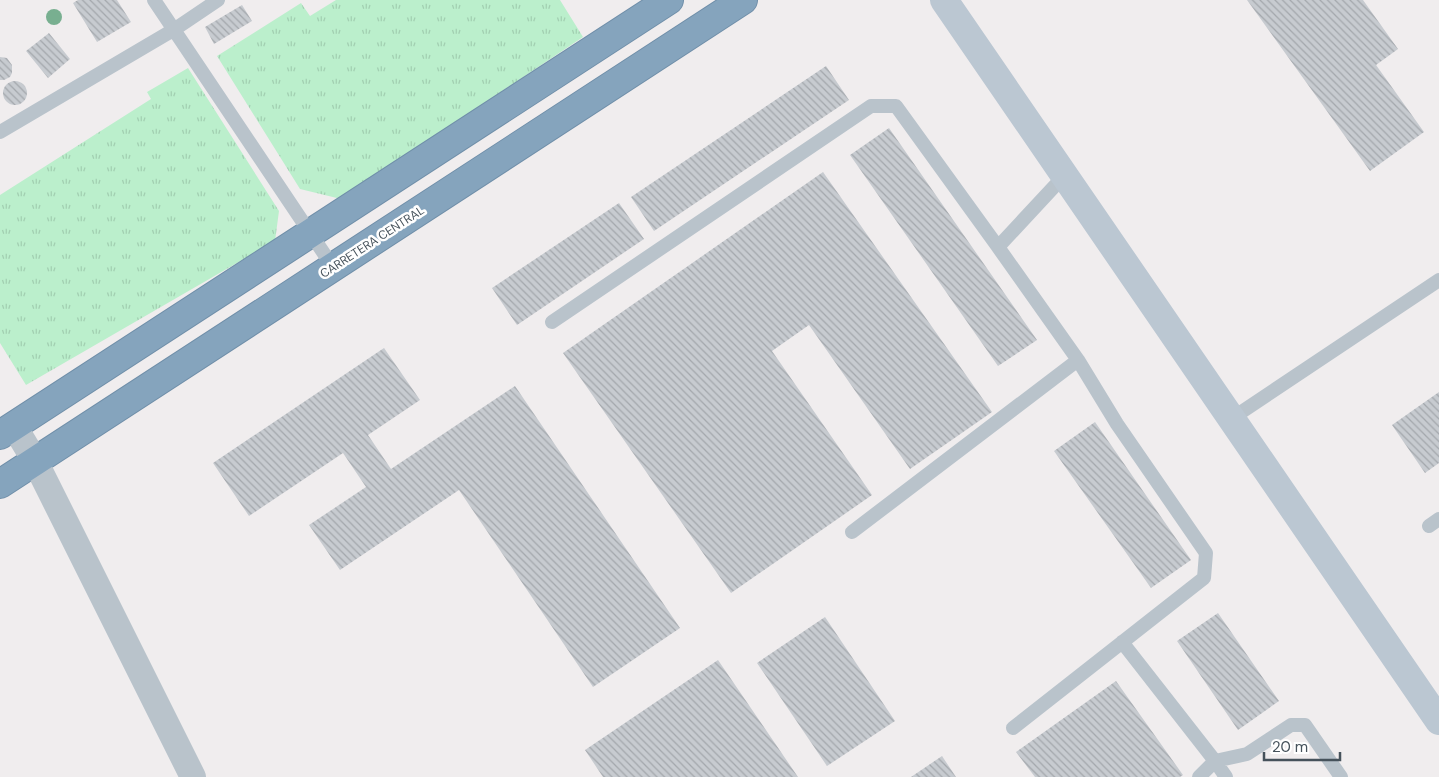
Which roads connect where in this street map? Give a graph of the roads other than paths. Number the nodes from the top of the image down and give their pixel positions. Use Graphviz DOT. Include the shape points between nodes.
graph roads {
  1 [pos="154,0"];
  2 [pos="218,0"];
  3 [pos="669,0"];
  4 [pos="744,0"];
  5 [pos="944,0"];
  6 [pos="175,29"];
  7 [pos="0,132"];
  8 [pos="1064,176"];
  9 [pos="310,233"];
  10 [pos="998,247"];
  11 [pos="333,267"];
  12 [pos="1439,280"];
  13 [pos="552,322"];
  14 [pos="1078,360"];
  15 [pos="1231,419"];
  16 [pos="7,431"];
  17 [pos="35,462"];
  18 [pos="0,484"];
  19 [pos="852,532"];
  20 [pos="1122,642"];
  21 [pos="1439,721"];
  22 [pos="1013,728"];
  23 [pos="1215,761"];
  24 [pos="193,777"];
  25 [pos="1199,777"];
  26 [pos="1226,777"];
  27 [pos="1341,777"];
  1 -- 6 [label="lane"];
  2 -- 6 [label="lane"];
  3 -- 9 [label="highway"];
  4 -- 11 [label="highway, CARRETERA CENTRAL"];
  5 -- 8 [label="street"];
  6 -- 7 [label="lane"];
  6 -- 9 [label="lane"];
  8 -- 10 [label="lane"];
  8 -- 15 [label="street"];
  9 -- 11 [label="lane"];
  9 -- 16 [label="highway"];
  10 -- 13 [label="lane" via="896,106 871,106"];
  10 -- 14 [label="lane"];
  11 -- 17 [label="highway, CARRETERA CENTRAL"];
  12 -- 15 [label="lane"];
  14 -- 19 [label="lane"];
  14 -- 20 [label="lane" via="1117,424 1206,553 1204,578"];
  15 -- 21 [label="street"];
  16 -- 17 [label="street"];
  17 -- 18 [label="highway, CARRETERA CENTRAL"];
  17 -- 24 [label="street"];
  20 -- 22 [label="lane"];
  20 -- 23 [label="lane"];
  23 -- 25 [label="lane"];
  23 -- 26 [label="lane"];
  23 -- 27 [label="lane" via="1247,754 1291,725 1305,725"];
}
